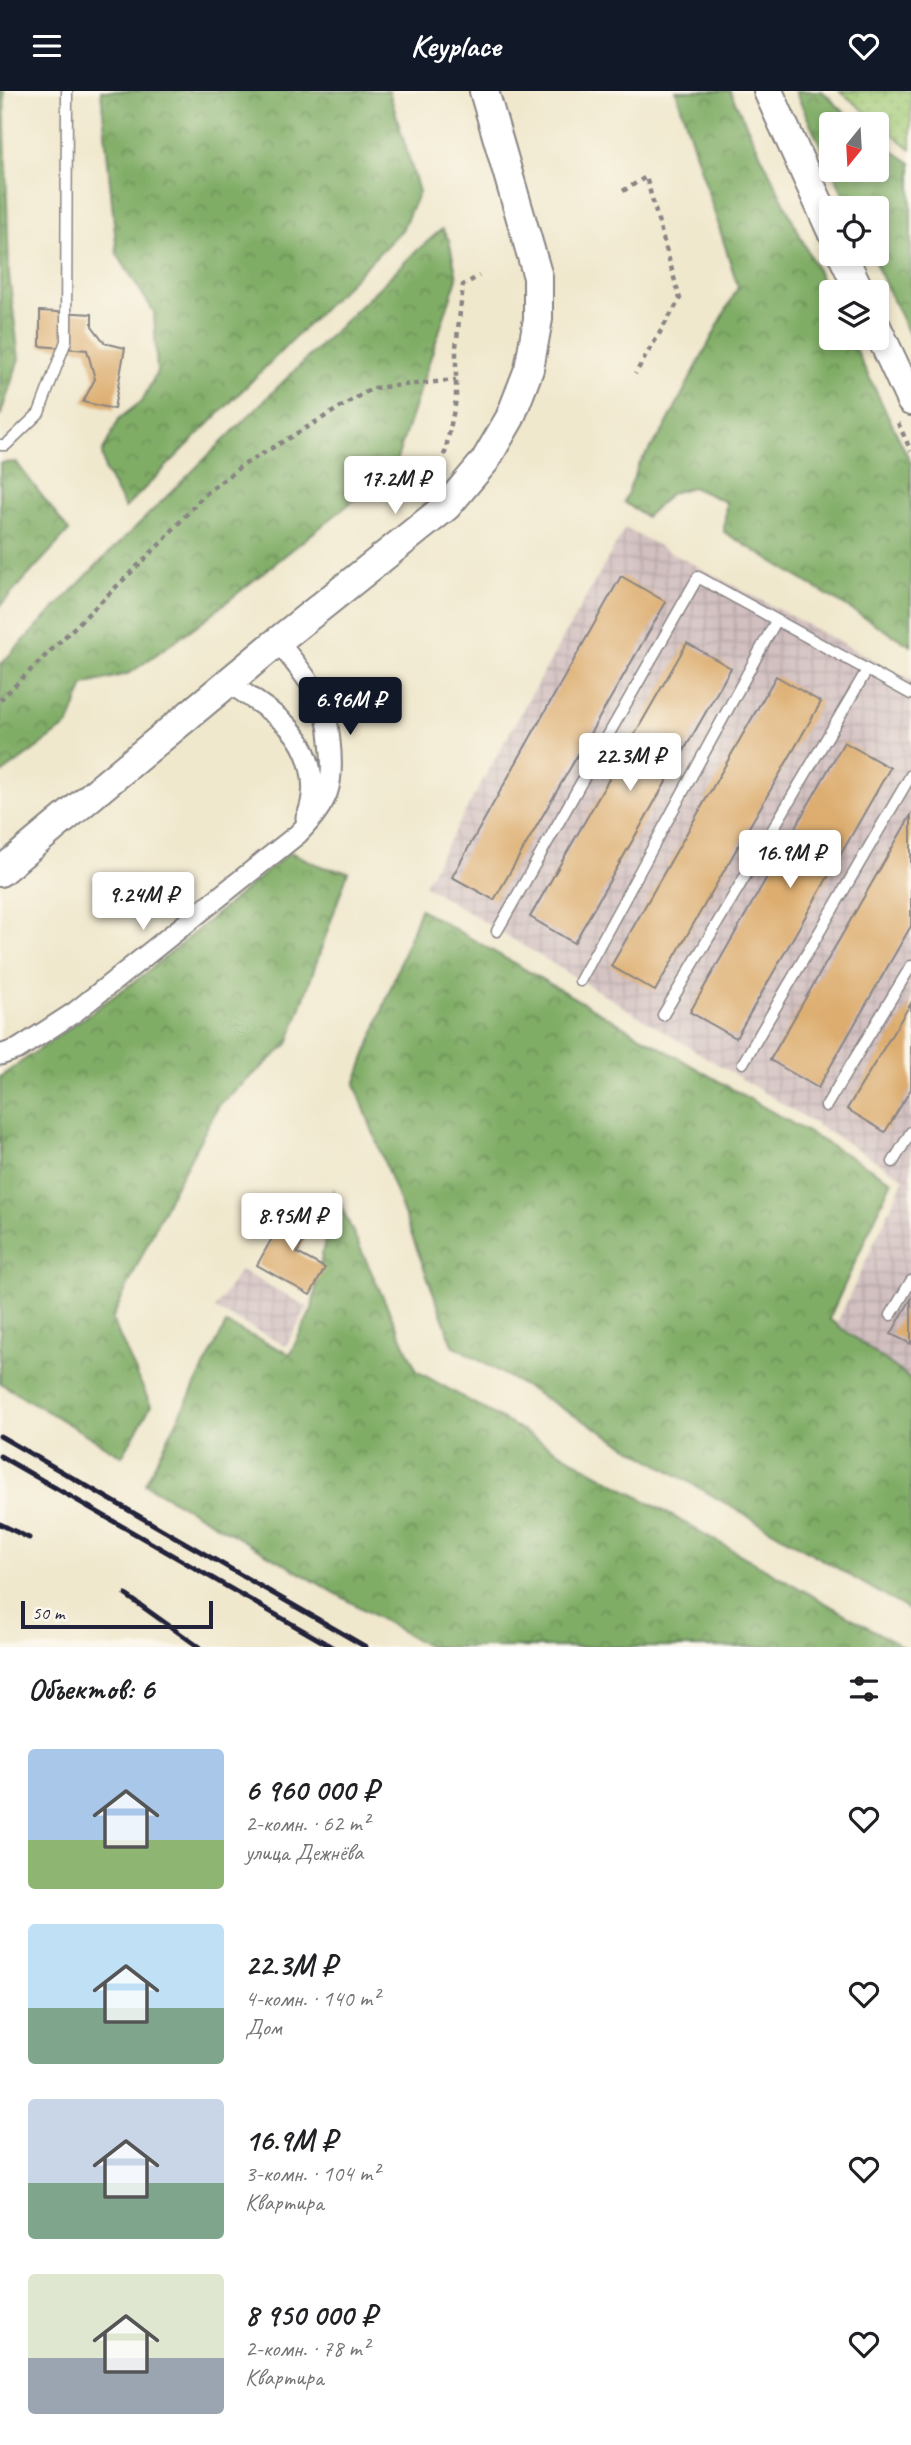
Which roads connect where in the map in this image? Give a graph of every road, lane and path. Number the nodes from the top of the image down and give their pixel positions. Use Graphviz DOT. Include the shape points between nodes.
graph roads {
  1 [pos="67,91"];
  2 [pos="484,91"];
  3 [pos="768,91"];
  4 [pos="622,191"];
  5 [pos="819,204"];
  6 [pos="479,276"];
  7 [pos="887,350"];
  8 [pos="635,374"];
  9 [pos="456,380"];
  10 [pos="911,401"];
  11 [pos="0,445"];
  12 [pos="420,493"];
  13 [pos="776,621"];
  14 [pos="278,641"];
  15 [pos="867,670"];
  16 [pos="228,682"];
  17 [pos="911,694"];
  18 [pos="0,700"];
  19 [pos="911,775"];
  20 [pos="298,834"];
  21 [pos="0,872"];
  22 [pos="497,931"];
  23 [pos="911,966"];
  24 [pos="580,981"];
  25 [pos="663,1015"];
  26 [pos="0,1055"];
  27 [pos="743,1063"];
  28 [pos="826,1106"];
  29 [pos="911,1132"];
  30 [pos="893,1162"];
  31 [pos="911,1281"];
  32 [pos="891,1315"];
  1 -- 11 [label="lane" via="66,341 39,413 6,445"];
  2 -- 14 [label="main road" via="538,277 538,319 529,369 510,418 485,461 446,506"];
  3 -- 5 [label="main road"];
  4 -- 8 [label="path" via="646,177 680,299"];
  6 -- 9 [label="path" via="463,285"];
  7 -- 10 [label="main road"];
  9 -- 12 [label="path" via="445,453"];
  9 -- 18 [label="path" via="373,388 240,467 203,496"];
  13 -- 15 [label="lane"];
  13 -- 22 [label="lane" via="698,577"];
  13 -- 24 [label="lane"];
  14 -- 16 [label="main road"];
  14 -- 20 [label="street" via="319,698 329,725 333,769 329,791 318,814"];
  15 -- 17 [label="lane"];
  15 -- 25 [label="lane"];
  16 -- 20 [label="street" via="283,721 301,743 311,768 313,793"];
  16 -- 21 [label="main road"];
  19 -- 27 [label="lane"];
  20 -- 26 [label="street" via="75,1012 18,1049"];
  23 -- 28 [label="lane"];
  29 -- 30 [label="lane"];
  31 -- 32 [label="lane"];
}
